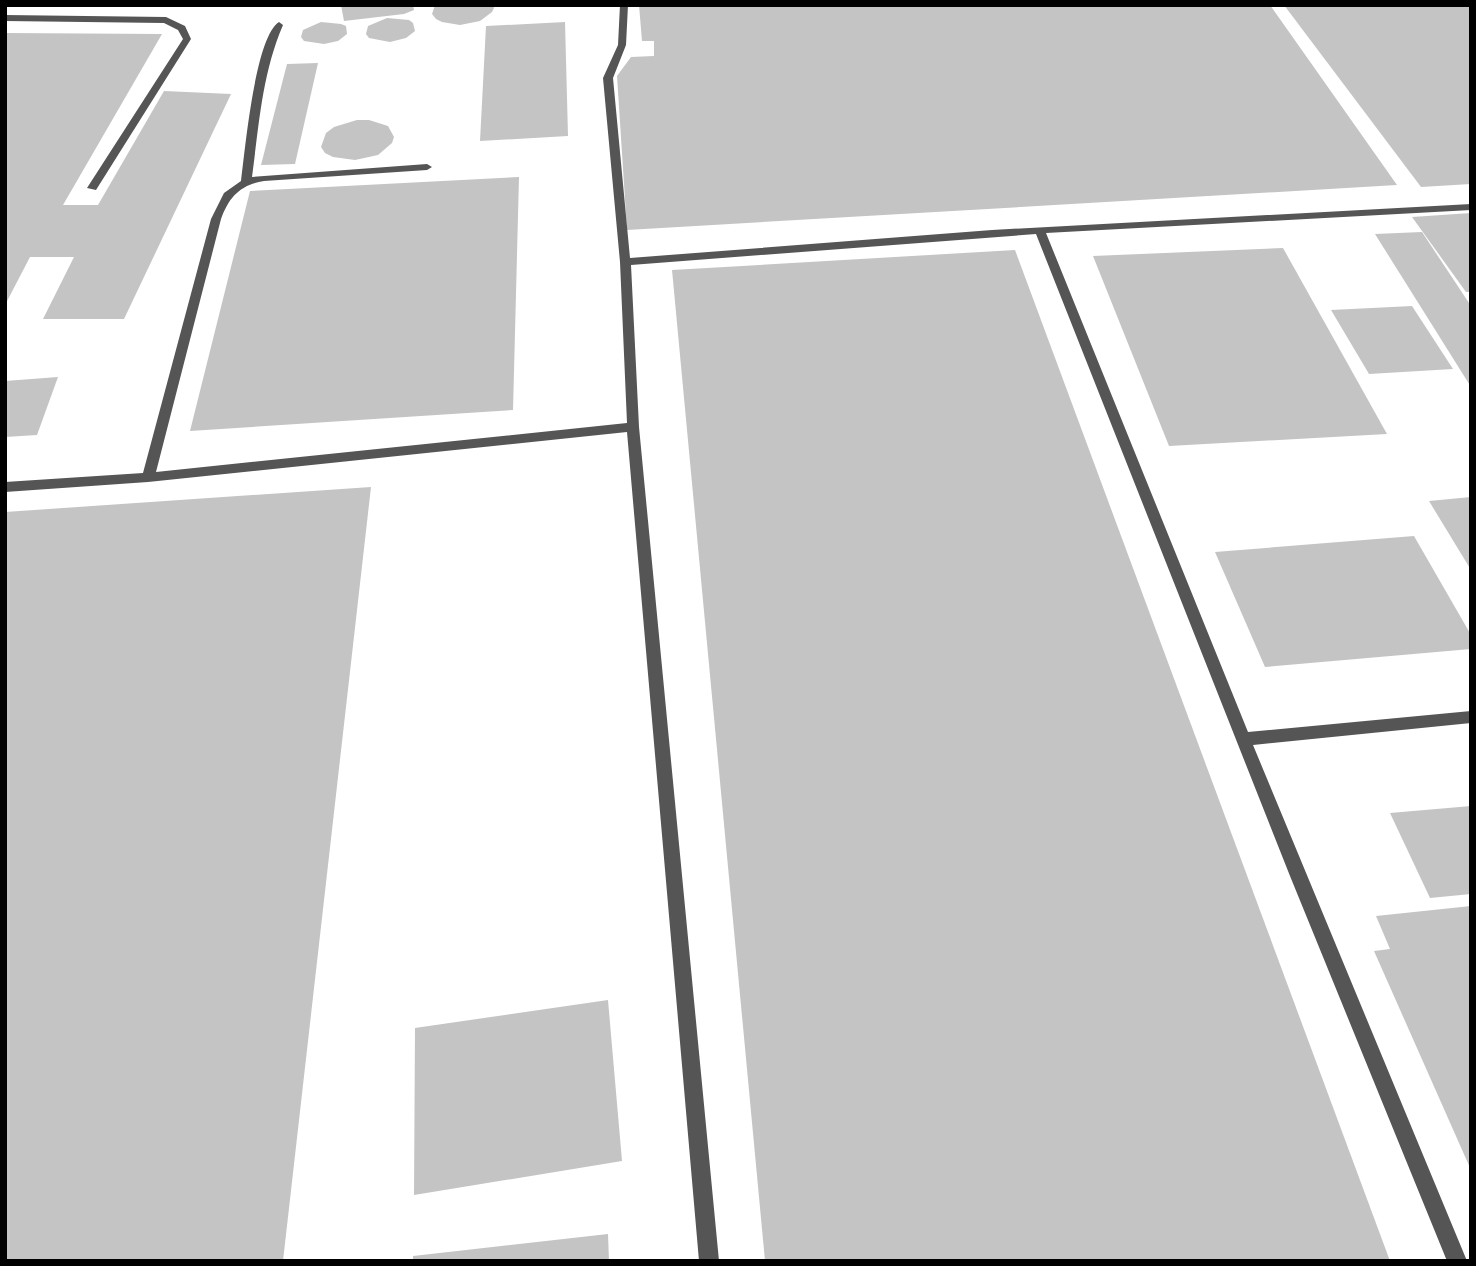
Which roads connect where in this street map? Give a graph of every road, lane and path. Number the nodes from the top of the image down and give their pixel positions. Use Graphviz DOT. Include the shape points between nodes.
graph roads {
  1 [pos="624,5"];
  2 [pos="5,18"];
  3 [pos="279,25"];
  4 [pos="427,167"];
  5 [pos="246,181"];
  6 [pos="92,188"];
  7 [pos="1471,206"];
  8 [pos="1040,230"];
  9 [pos="625,262"];
  10 [pos="633,427"];
  11 [pos="148,477"];
  12 [pos="5,487"];
  13 [pos="1471,717"];
  14 [pos="1245,739"];
  15 [pos="709,1261"];
  16 [pos="1457,1261"];
  1 -- 9 [label="lane" via="620,53 608,78"];
  2 -- 6 [label="lane" via="166,20 182,28 187,39"];
  3 -- 5 [label="lane" via="263,70"];
  4 -- 5 [label="lane"];
  5 -- 11 [label="lane" via="233,186 216,219"];
  7 -- 8 [label="lane"];
  8 -- 9 [label="lane"];
  8 -- 14 [label="lane"];
  9 -- 10 [label="lane"];
  10 -- 11 [label="lane"];
  10 -- 15 [label="lane"];
  11 -- 12 [label="lane"];
  13 -- 14 [label="lane"];
  14 -- 16 [label="lane"];
}
